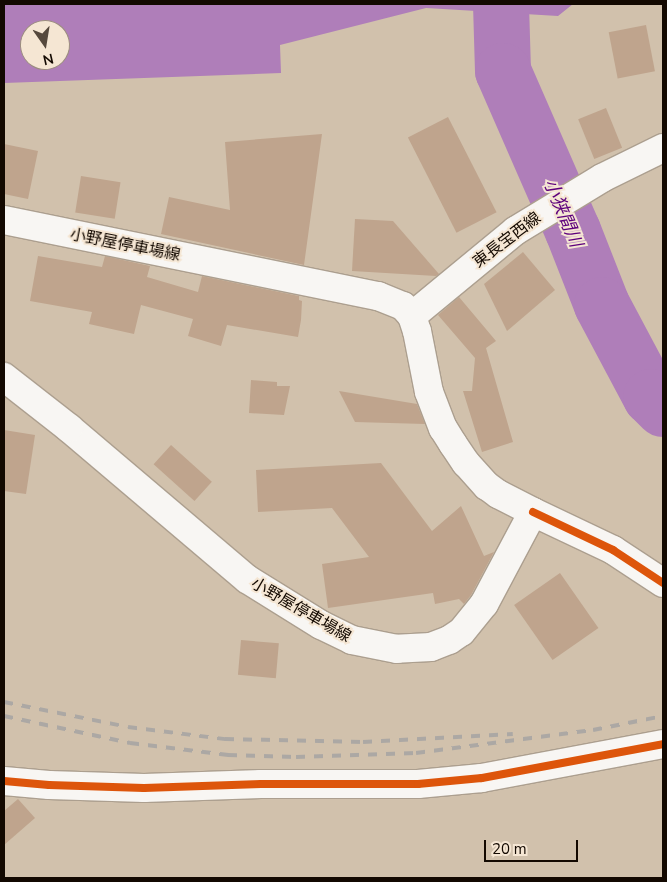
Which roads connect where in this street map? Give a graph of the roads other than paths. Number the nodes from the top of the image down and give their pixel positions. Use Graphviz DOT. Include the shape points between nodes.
graph roads {
  1 [pos="663,148"];
  2 [pos="4,220"];
  3 [pos="412,316"];
  4 [pos="4,378"];
  5 [pos="533,512"];
  6 [pos="663,583"];
  7 [pos="663,744"];
  8 [pos="4,781"];
  1 -- 3 [label="main road, 東長宝西線" via="602,178 515,231"];
  2 -- 3 [label="main road, 小野屋停車場線" via="378,296 403,306"];
  3 -- 5 [label="main road" via="429,392 443,428 466,463 487,486"];
  4 -- 5 [label="main road, 小野屋停車場線" via="69,428 247,579 321,625 352,640 397,649 430,647 461,632 484,604"];
  5 -- 6 [label="main road" via="613,550"];
  7 -- 8 [label="main road" via="482,778 418,784 144,788"];
}
